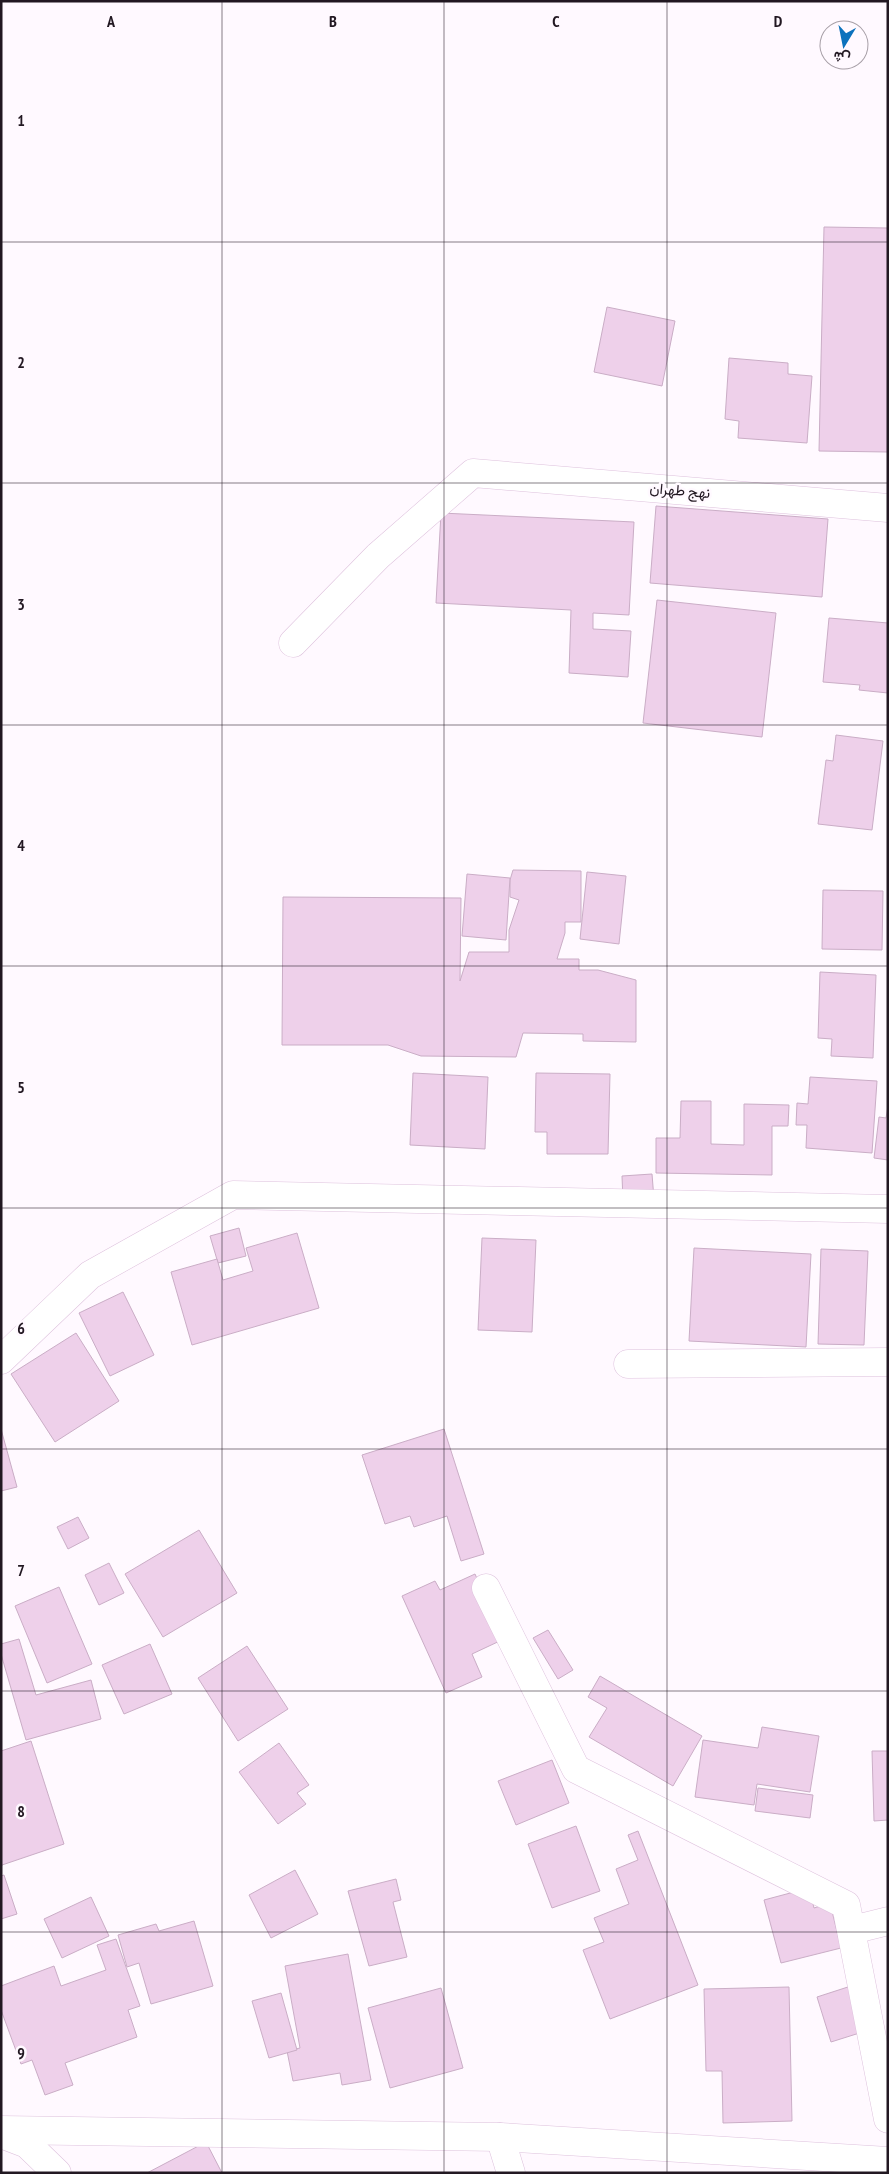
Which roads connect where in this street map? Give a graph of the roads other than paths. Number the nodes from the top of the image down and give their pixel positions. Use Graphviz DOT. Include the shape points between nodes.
graph roads {
  1 [pos="888,508"];
  2 [pos="293,643"];
  3 [pos="888,1208"];
  4 [pos="1,1360"];
  5 [pos="888,1362"];
  6 [pos="628,1364"];
  7 [pos="486,1588"];
  8 [pos="888,1921"];
  9 [pos="852,1930"];
  10 [pos="888,2119"];
  11 [pos="2,2130"];
  12 [pos="500,2137"];
  13 [pos="888,2161"];
  14 [pos="57,2173"];
  15 [pos="511,2173"];
  1 -- 2 [label="street, نهج طهران" via="473,473 378,556"];
  3 -- 4 [label="street" via="233,1195 90,1275"];
  5 -- 6 [label="street"];
  7 -- 9 [label="street" via="576,1769 846,1905"];
  8 -- 9 [label="street"];
  9 -- 10 [label="street"];
  11 -- 12 [label="street"];
  11 -- 14 [label="street" via="27,2144"];
  12 -- 13 [label="street"];
  12 -- 15 [label="street"];
}
